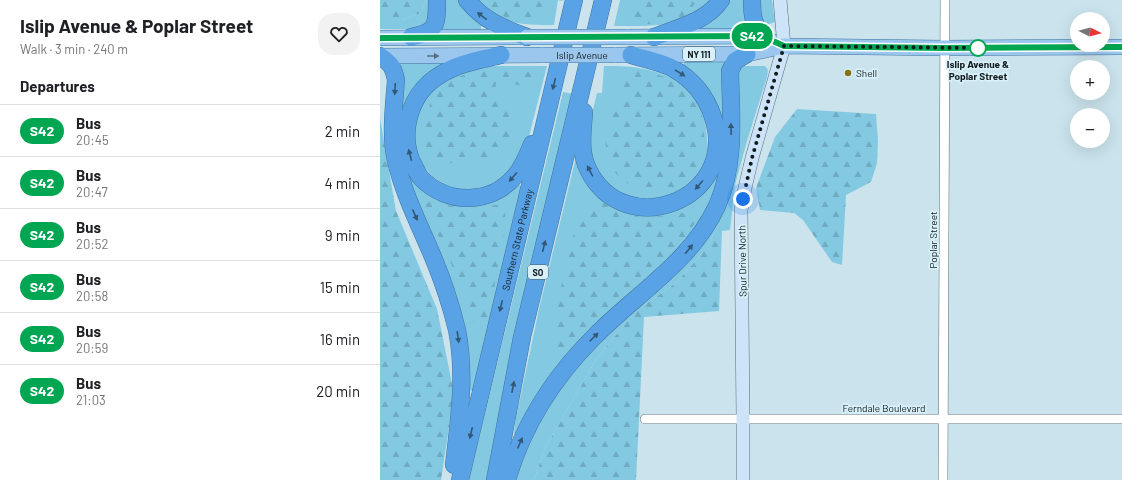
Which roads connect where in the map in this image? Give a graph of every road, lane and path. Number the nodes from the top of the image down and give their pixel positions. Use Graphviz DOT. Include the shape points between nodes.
graph roads {
  1 [pos="437,0"];
  2 [pos="467,0"];
  3 [pos="571,0"];
  4 [pos="574,0"];
  5 [pos="603,0"];
  6 [pos="721,0"];
  7 [pos="752,0"];
  8 [pos="780,0"];
  9 [pos="944,0"];
  10 [pos="570,19"];
  11 [pos="654,36"];
  12 [pos="762,36"];
  13 [pos="411,37"];
  14 [pos="527,37"];
  15 [pos="380,38"];
  16 [pos="784,46"];
  17 [pos="1122,47"];
  18 [pos="944,48"];
  19 [pos="747,54"];
  20 [pos="501,55"];
  21 [pos="630,55"];
  22 [pos="380,56"];
  23 [pos="587,65"];
  24 [pos="549,105"];
  25 [pos="743,418"];
  26 [pos="645,419"];
  27 [pos="943,419"];
  28 [pos="1122,419"];
  29 [pos="452,480"];
  30 [pos="460,480"];
  31 [pos="495,480"];
  32 [pos="507,480"];
  33 [pos="743,480"];
  34 [pos="943,480"];
  1 -- 13 [label="highway" via="437,19 433,28 426,34"];
  14 -- 2 [label="highway, one-way" via="490,22"];
  3 -- 10 [label="highway"];
  4 -- 10 [label="highway, Southern State Parkway"];
  5 -- 23 [label="highway, SO"];
  6 -- 11 [label="highway" via="705,16"];
  7 -- 12 [label="highway" via="755,27"];
  8 -- 16 [label="street, Spur Drive North"];
  9 -- 18 [label="street, Poplar Street"];
  10 -- 24 [label="highway, Southern State Parkway, one-way"];
  11 -- 12 [label="main road, Islip Avenue / NY 111"];
  11 -- 14 [label="main road, Islip Avenue / NY 111, bridge"];
  12 -- 16 [label="main road, Islip Avenue / NY 111"];
  13 -- 14 [label="main road, Islip Avenue / NY 111"];
  13 -- 15 [label="main road, Islip Avenue / NY 111"];
  16 -- 18 [label="main road, Islip Avenue / NY 111"];
  16 -- 19 [label="main road, Islip Avenue / NY 111"];
  16 -- 25 [label="street, Spur Drive North" via="752,158 741,210"];
  17 -- 18 [label="main road, Islip Avenue / NY 111"];
  18 -- 27 [label="street, Poplar Street"];
  19 -- 21 [label="main road, Islip Avenue / NY 111"];
  32 -- 19 [label="highway, one-way" via="512,461 529,424 567,366 594,336 679,260 700,235 717,205 726,176 731,142 730,71 735,61"];
  20 -- 21 [label="main road, Islip Avenue / NY 111, bridge"];
  22 -- 20 [label="main road, Islip Avenue / NY 111, one-way"];
  24 -- 20 [label="highway, one-way" via="516,176 504,187 487,195 469,199 452,197 420,177 410,160 406,140 407,121 413,104 423,89 439,75 455,67"];
  21 -- 23 [label="highway, one-way" via="672,69 689,79 702,93 716,129 716,150 710,170 699,187 684,199 666,205 647,208 629,205 612,198 598,185 587,168 582,146"];
  22 -- 29 [label="highway, one-way" via="392,64 396,80 393,133 403,188 448,295 457,330 462,370"];
  31 -- 23 [label="highway, SO, one-way" via="522,337"];
  24 -- 30 [label="highway, Southern State Parkway, one-way"];
  25 -- 26 [label="street, Ferndale Boulevard"];
  25 -- 27 [label="street, Ferndale Boulevard"];
  25 -- 33 [label="street, Spur Drive North"];
  27 -- 28 [label="street, Ferndale Boulevard"];
  27 -- 34 [label="street, Poplar Street"];
}
